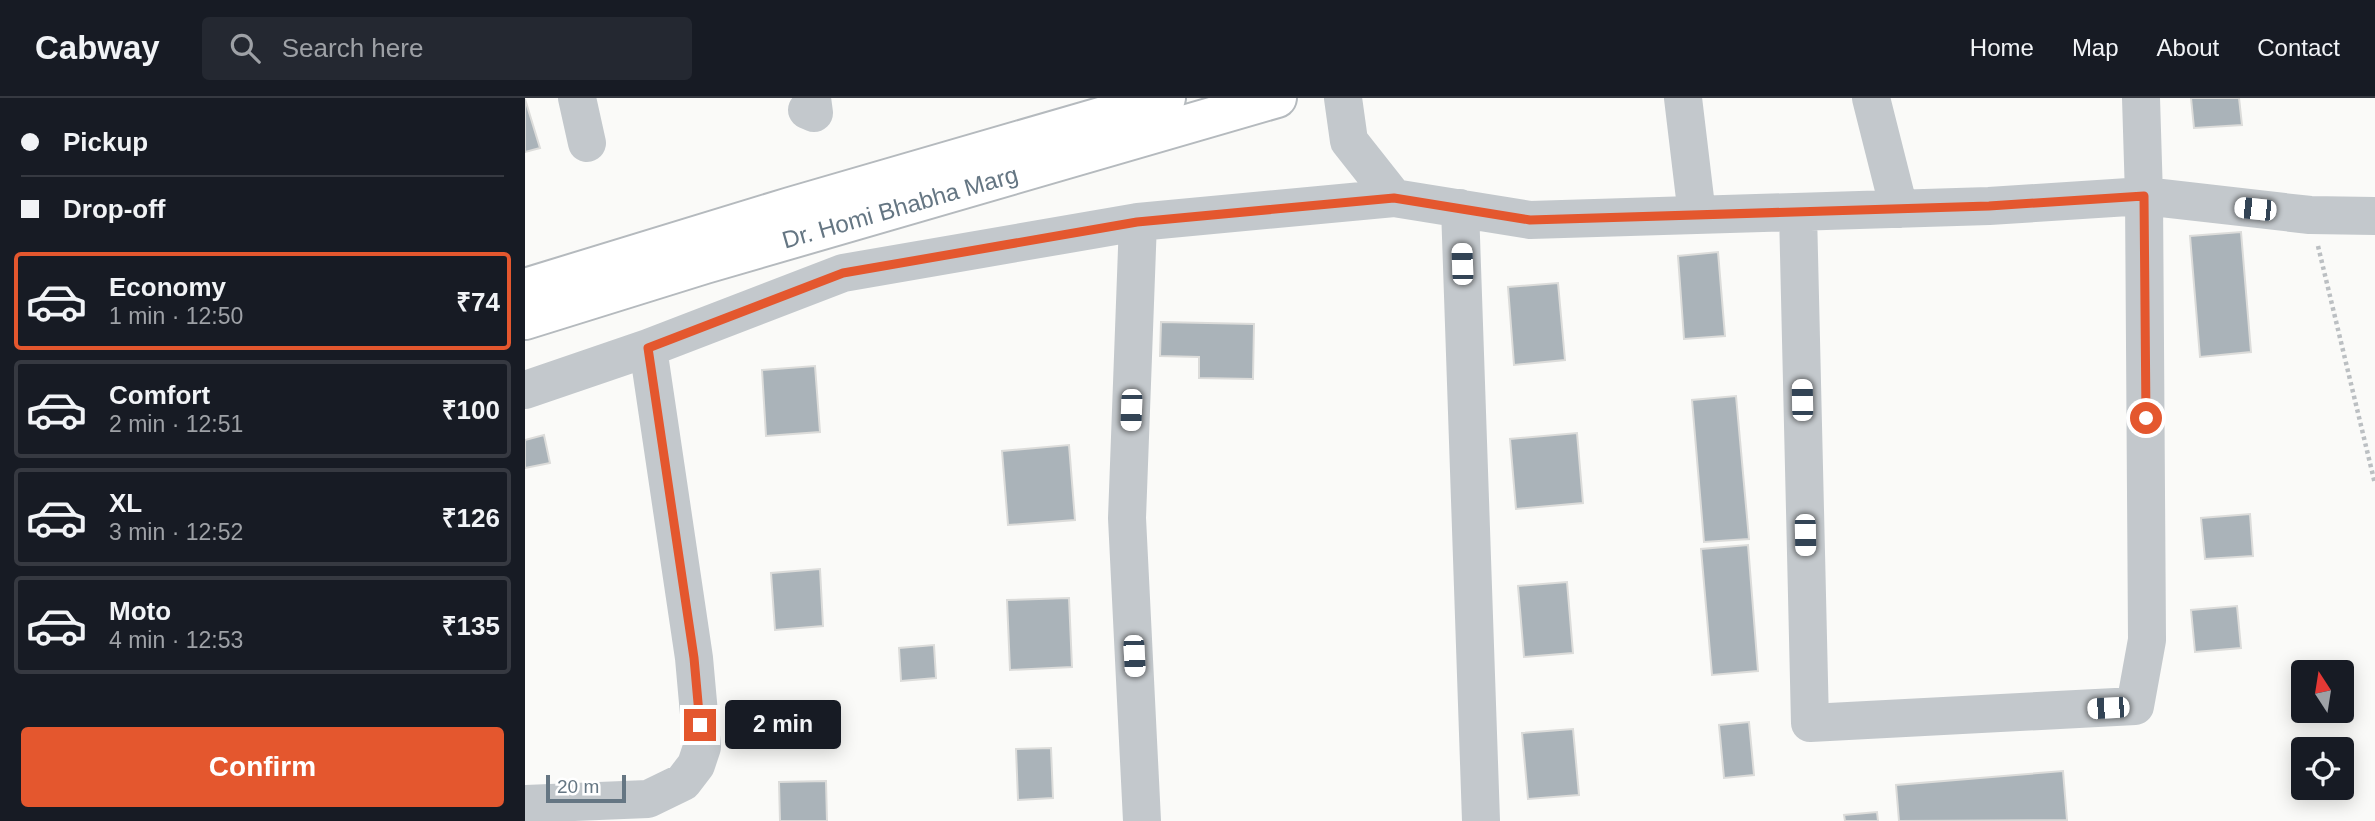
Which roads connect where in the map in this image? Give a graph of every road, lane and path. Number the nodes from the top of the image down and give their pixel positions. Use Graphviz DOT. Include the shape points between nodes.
graph roads {
  1 [pos="577,98"];
  2 [pos="1166,98"];
  3 [pos="1277,98"];
  4 [pos="1343,98"];
  5 [pos="1683,98"];
  6 [pos="1871,98"];
  7 [pos="2141,98"];
  8 [pos="587,143"];
  9 [pos="2144,196"];
  10 [pos="1394,198"];
  11 [pos="1460,208"];
  12 [pos="1899,208"];
  13 [pos="1798,212"];
  14 [pos="1697,215"];
  15 [pos="2310,215"];
  16 [pos="2375,216"];
  17 [pos="1137,222"];
  18 [pos="525,288"];
  19 [pos="525,320"];
  20 [pos="648,348"];
  21 [pos="525,390"];
  22 [pos="2375,484"];
  23 [pos="525,804"];
  24 [pos="1142,821"];
  25 [pos="1481,821"];
  1 -- 8 [label="lane"];
  2 -- 18 [label="main road, Dr. Homi Bhabha Marg"];
  3 -- 19 [label="main road, Dr. Homi Bhabha Marg"];
  4 -- 10 [label="lane" via="1349,141"];
  5 -- 14 [label="lane"];
  6 -- 12 [label="lane"];
  7 -- 9 [label="lane"];
  9 -- 12 [label="lane"];
  9 -- 13 [label="lane" via="2147,640 2135,706 1810,723"];
  9 -- 15 [label="lane"];
  10 -- 11 [label="lane"];
  10 -- 17 [label="lane"];
  11 -- 14 [label="lane" via="1530,220"];
  11 -- 25 [label="lane"];
  12 -- 13 [label="lane"];
  13 -- 14 [label="lane"];
  15 -- 16 [label="lane"];
  15 -- 22 [label="path"];
  17 -- 20 [label="lane" via="843,273"];
  17 -- 24 [label="lane" via="1127,518"];
  20 -- 21 [label="lane"];
  20 -- 23 [label="lane" via="694,658 702,747 683,782 648,799"];
}
